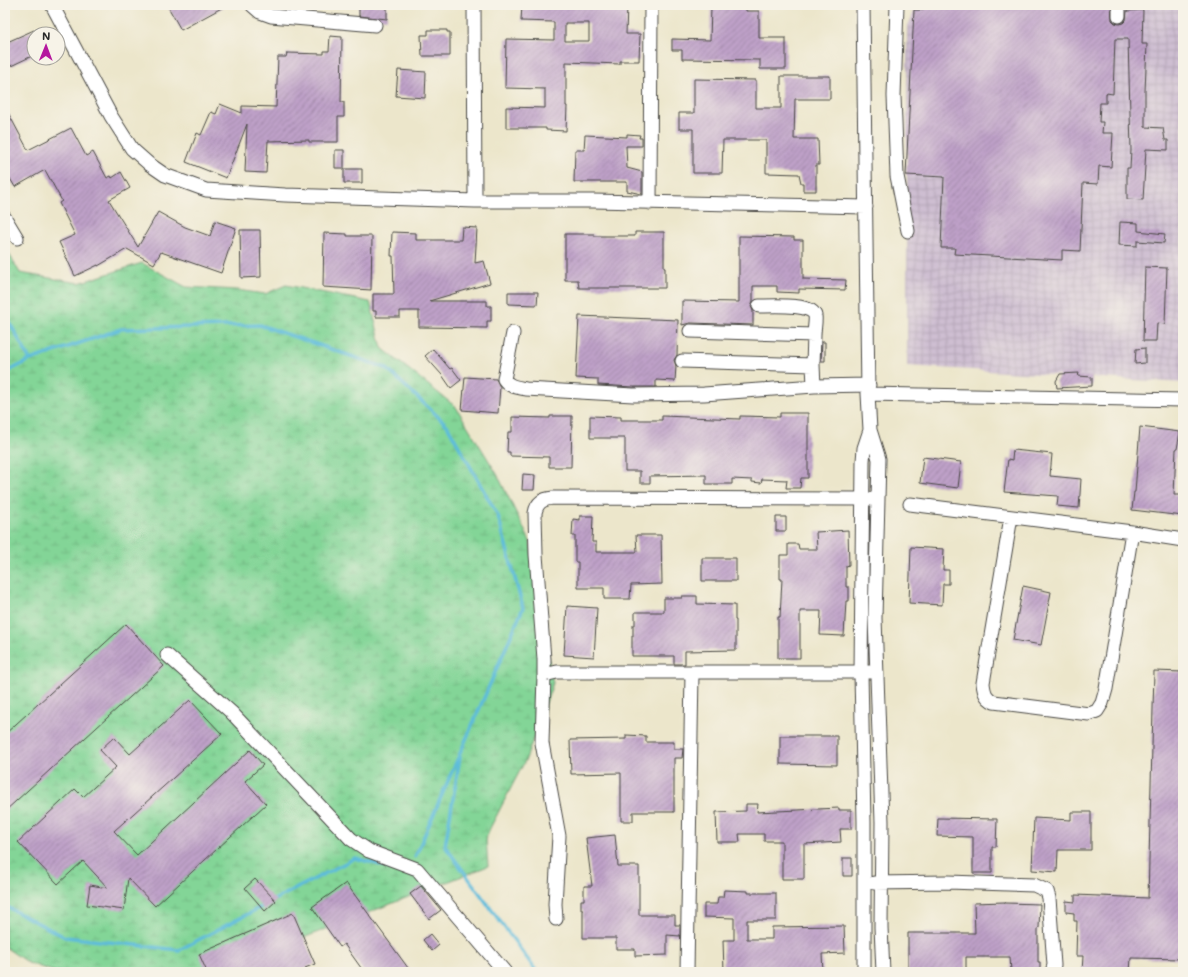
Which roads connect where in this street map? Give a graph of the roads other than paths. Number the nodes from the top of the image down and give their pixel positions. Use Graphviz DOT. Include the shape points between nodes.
graph roads {
  1 [pos="52,5"];
  2 [pos="252,5"];
  3 [pos="474,5"];
  4 [pos="651,5"];
  5 [pos="863,5"];
  6 [pos="897,5"];
  7 [pos="375,25"];
  8 [pos="476,201"];
  9 [pos="650,203"];
  10 [pos="866,208"];
  11 [pos="5,218"];
  12 [pos="908,231"];
  13 [pos="17,238"];
  14 [pos="759,306"];
  15 [pos="690,331"];
  16 [pos="513,333"];
  17 [pos="814,335"];
  18 [pos="682,361"];
  19 [pos="813,365"];
  20 [pos="814,386"];
  21 [pos="869,390"];
  22 [pos="1183,400"];
  23 [pos="870,430"];
  24 [pos="879,499"];
  25 [pos="863,500"];
  26 [pos="910,504"];
  27 [pos="1011,517"];
  28 [pos="1132,532"];
  29 [pos="1183,540"];
  30 [pos="167,655"];
  31 [pos="877,672"];
  32 [pos="692,673"];
  33 [pos="861,673"];
  34 [pos="544,675"];
  35 [pos="864,882"];
  36 [pos="881,883"];
  37 [pos="556,919"];
  38 [pos="505,972"];
  39 [pos="687,972"];
  40 [pos="864,972"];
  41 [pos="883,972"];
  42 [pos="1052,972"];
  1 -- 8 [label="street" via="121,134 132,149 149,164 180,181 206,190"];
  2 -- 7 [label="street" via="260,12 271,16"];
  3 -- 8 [label="street"];
  4 -- 9 [label="street"];
  5 -- 10 [label="street"];
  6 -- 12 [label="street" via="894,96 897,176"];
  8 -- 9 [label="street"];
  9 -- 10 [label="street"];
  10 -- 21 [label="street"];
  11 -- 13 [label="street"];
  14 -- 17 [label="street" via="804,307 813,311"];
  15 -- 17 [label="street"];
  16 -- 20 [label="street" via="504,379 507,384 526,389 696,394"];
  17 -- 19 [label="street"];
  18 -- 19 [label="street"];
  19 -- 20 [label="street"];
  20 -- 21 [label="street"];
  21 -- 22 [label="street"];
  21 -- 23 [label="street"];
  23 -- 24 [label="street" via="879,459"];
  23 -- 25 [label="street" via="864,448"];
  24 -- 25 [label="street"];
  24 -- 31 [label="street"];
  25 -- 33 [label="street"];
  25 -- 34 [label="street" via="544,499 536,507 535,513"];
  26 -- 27 [label="street"];
  27 -- 28 [label="street"];
  27 -- 28 [label="street" via="983,683 984,692 988,699 994,702 1089,714 1097,711 1106,689"];
  28 -- 29 [label="street"];
  30 -- 38 [label="street" via="231,712 351,839 369,851 417,868"];
  31 -- 33 [label="street"];
  31 -- 36 [label="street" via="882,822"];
  32 -- 33 [label="street"];
  32 -- 34 [label="street" via="557,672"];
  32 -- 39 [label="street"];
  33 -- 35 [label="street"];
  34 -- 37 [label="street" via="542,743 560,836"];
  35 -- 36 [label="street"];
  35 -- 40 [label="street"];
  36 -- 41 [label="street"];
  36 -- 42 [label="street" via="948,882 1034,886 1047,891 1054,965"];
}
